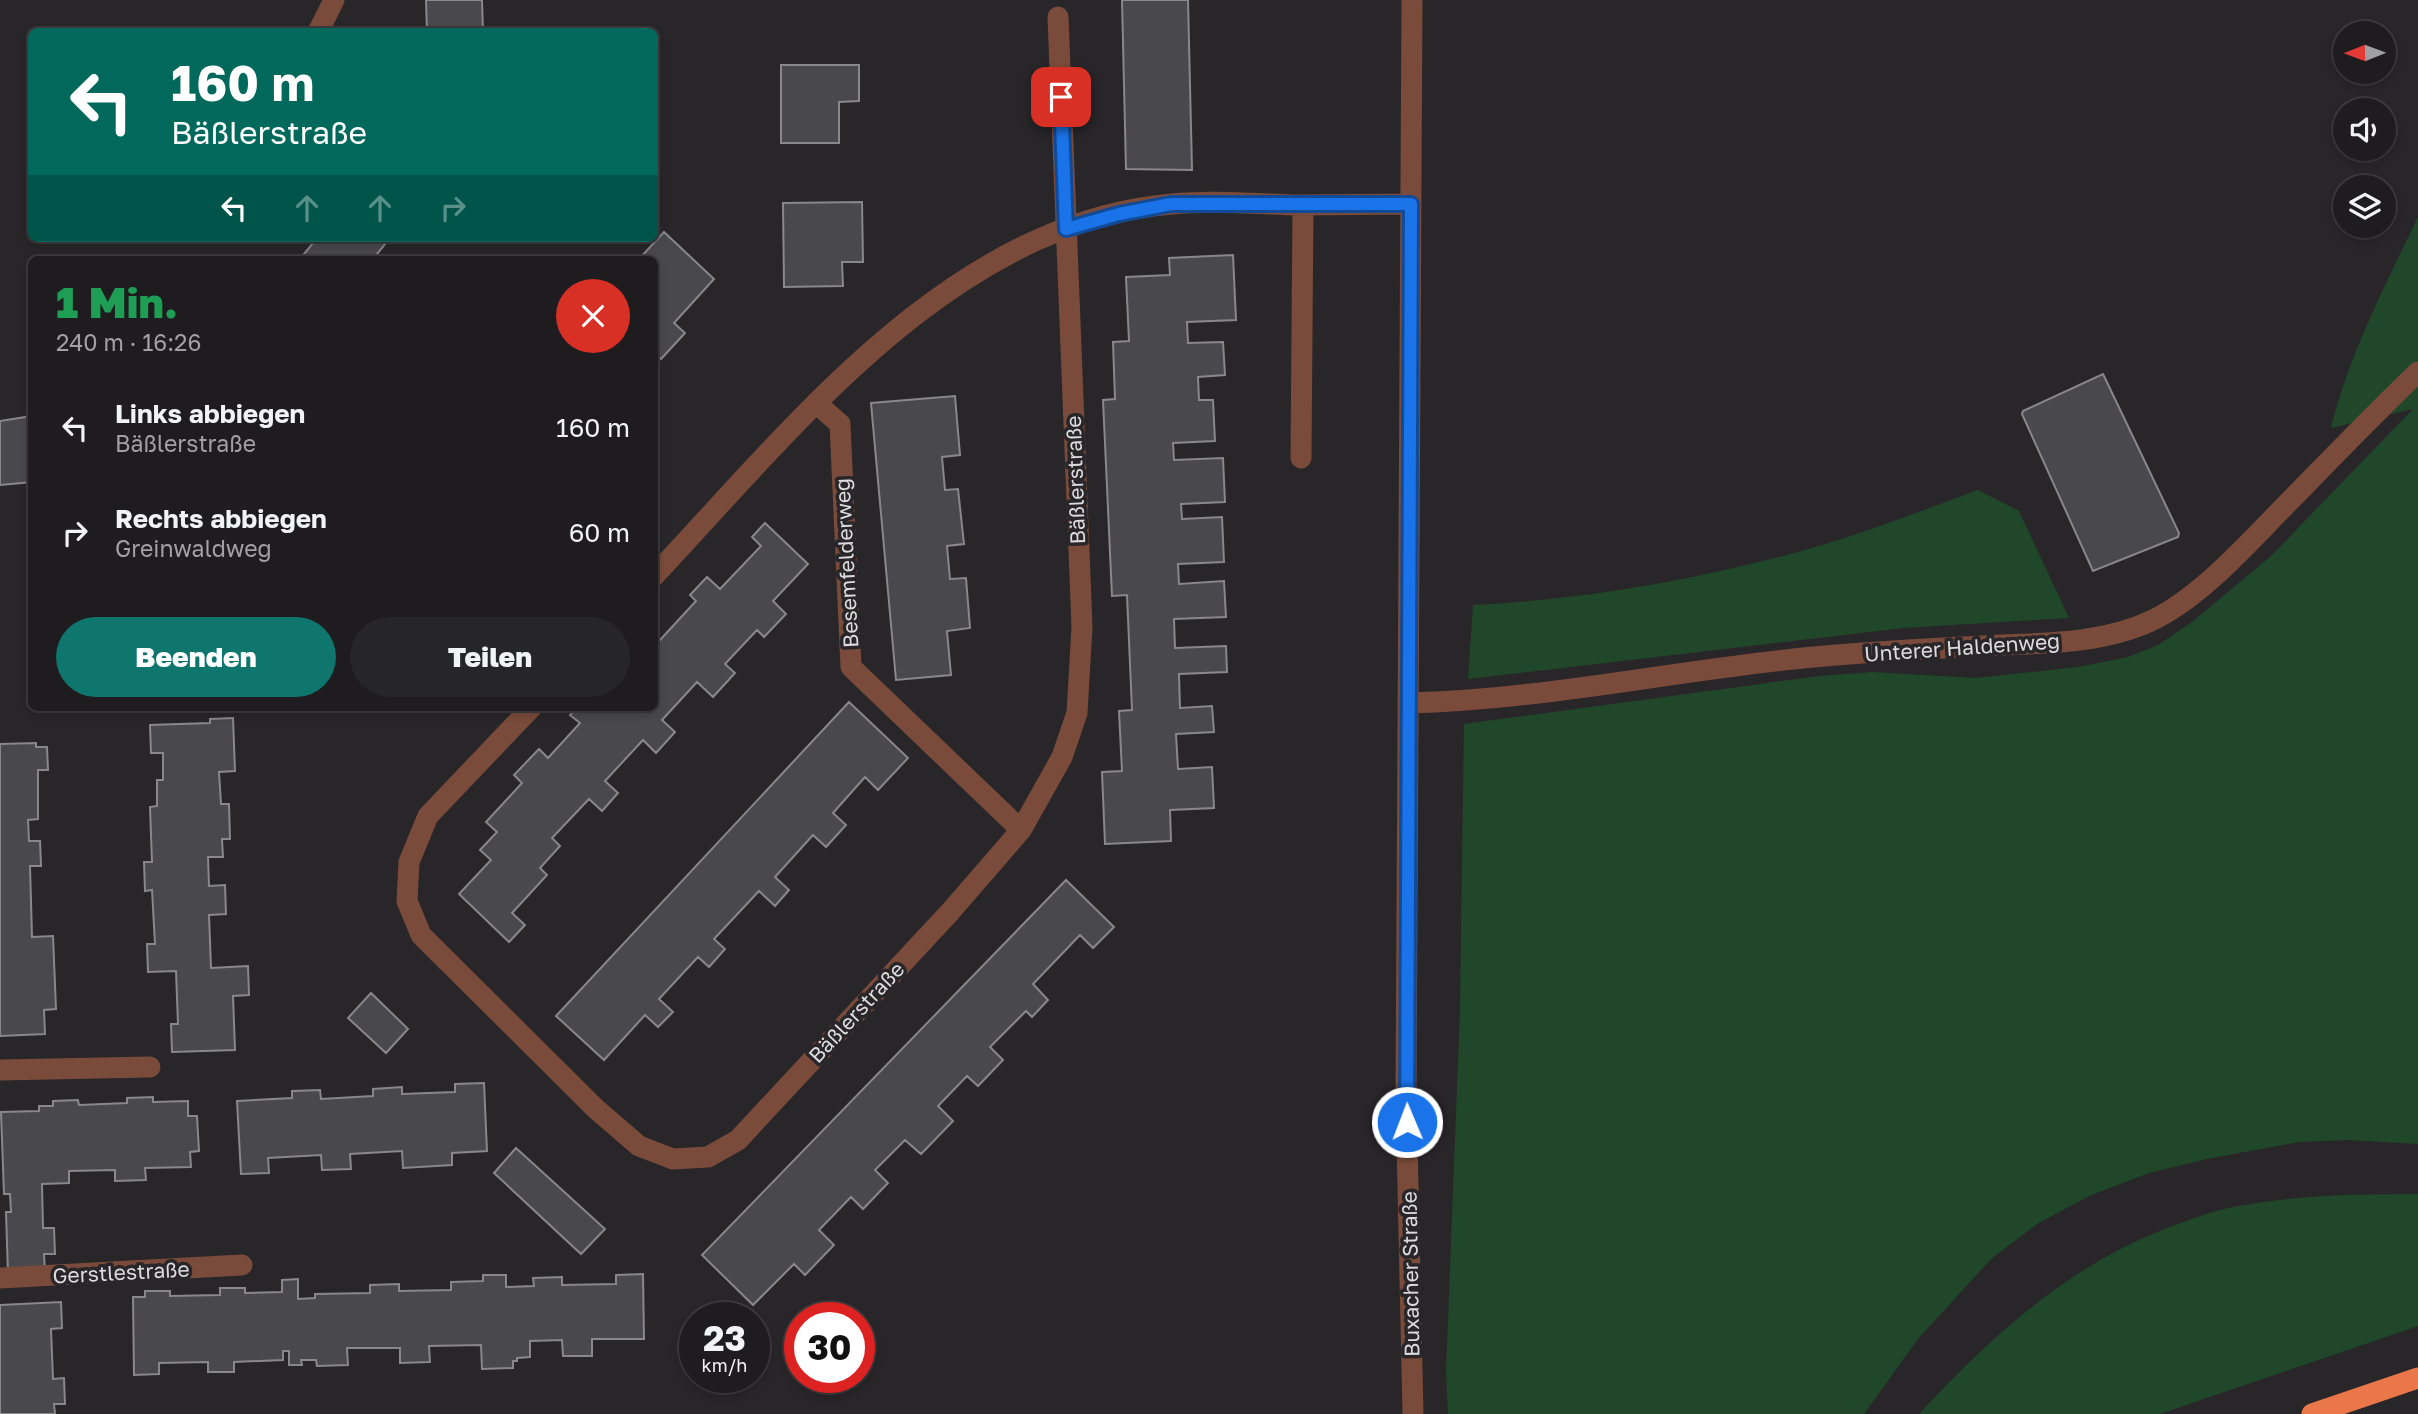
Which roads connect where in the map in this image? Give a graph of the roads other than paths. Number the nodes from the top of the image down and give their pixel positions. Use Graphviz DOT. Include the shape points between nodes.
graph roads {
  1 [pos="334,0"];
  2 [pos="1412,0"];
  3 [pos="1058,17"];
  4 [pos="319,28"];
  5 [pos="1411,204"];
  6 [pos="1303,205"];
  7 [pos="1066,229"];
  8 [pos="2418,372"];
  9 [pos="816,403"];
  10 [pos="1301,458"];
  11 [pos="658,572"];
  12 [pos="1408,703"];
  13 [pos="527,711"];
  14 [pos="1021,830"];
  15 [pos="150,1067"];
  16 [pos="0,1070"];
  17 [pos="242,1265"];
  18 [pos="0,1279"];
  19 [pos="2418,1378"];
  20 [pos="1413,1414"];
  21 [pos="2312,1414"];
  1 -- 4 [label="street"];
  2 -- 5 [label="street, Buxacher Straße"];
  3 -- 7 [label="street, Bäßlerstraße"];
  5 -- 6 [label="street"];
  5 -- 12 [label="street, Buxacher Straße"];
  6 -- 7 [label="street" via="1171,204"];
  6 -- 10 [label="street"];
  7 -- 9 [label="street" via="1009,253 940,295"];
  7 -- 14 [label="street, Bäßlerstraße" via="1081,666 1077,713 1062,757"];
  8 -- 12 [label="street, Unterer Haldenweg" via="2211,578 2154,619 2125,631 2061,641 1804,658 1470,702"];
  9 -- 11 [label="street"];
  9 -- 14 [label="street, Besemfelderweg" via="840,424 851,667"];
  12 -- 20 [label="street, Buxacher Straße" via="1406,1096"];
  13 -- 14 [label="street, Bäßlerstraße" via="428,816 409,862 407,901 421,935 596,1109 639,1146 673,1159 708,1157 738,1140"];
  15 -- 16 [label="street"];
  17 -- 18 [label="street, Gerstlestraße"];
  19 -- 21 [label="highway"];
}
